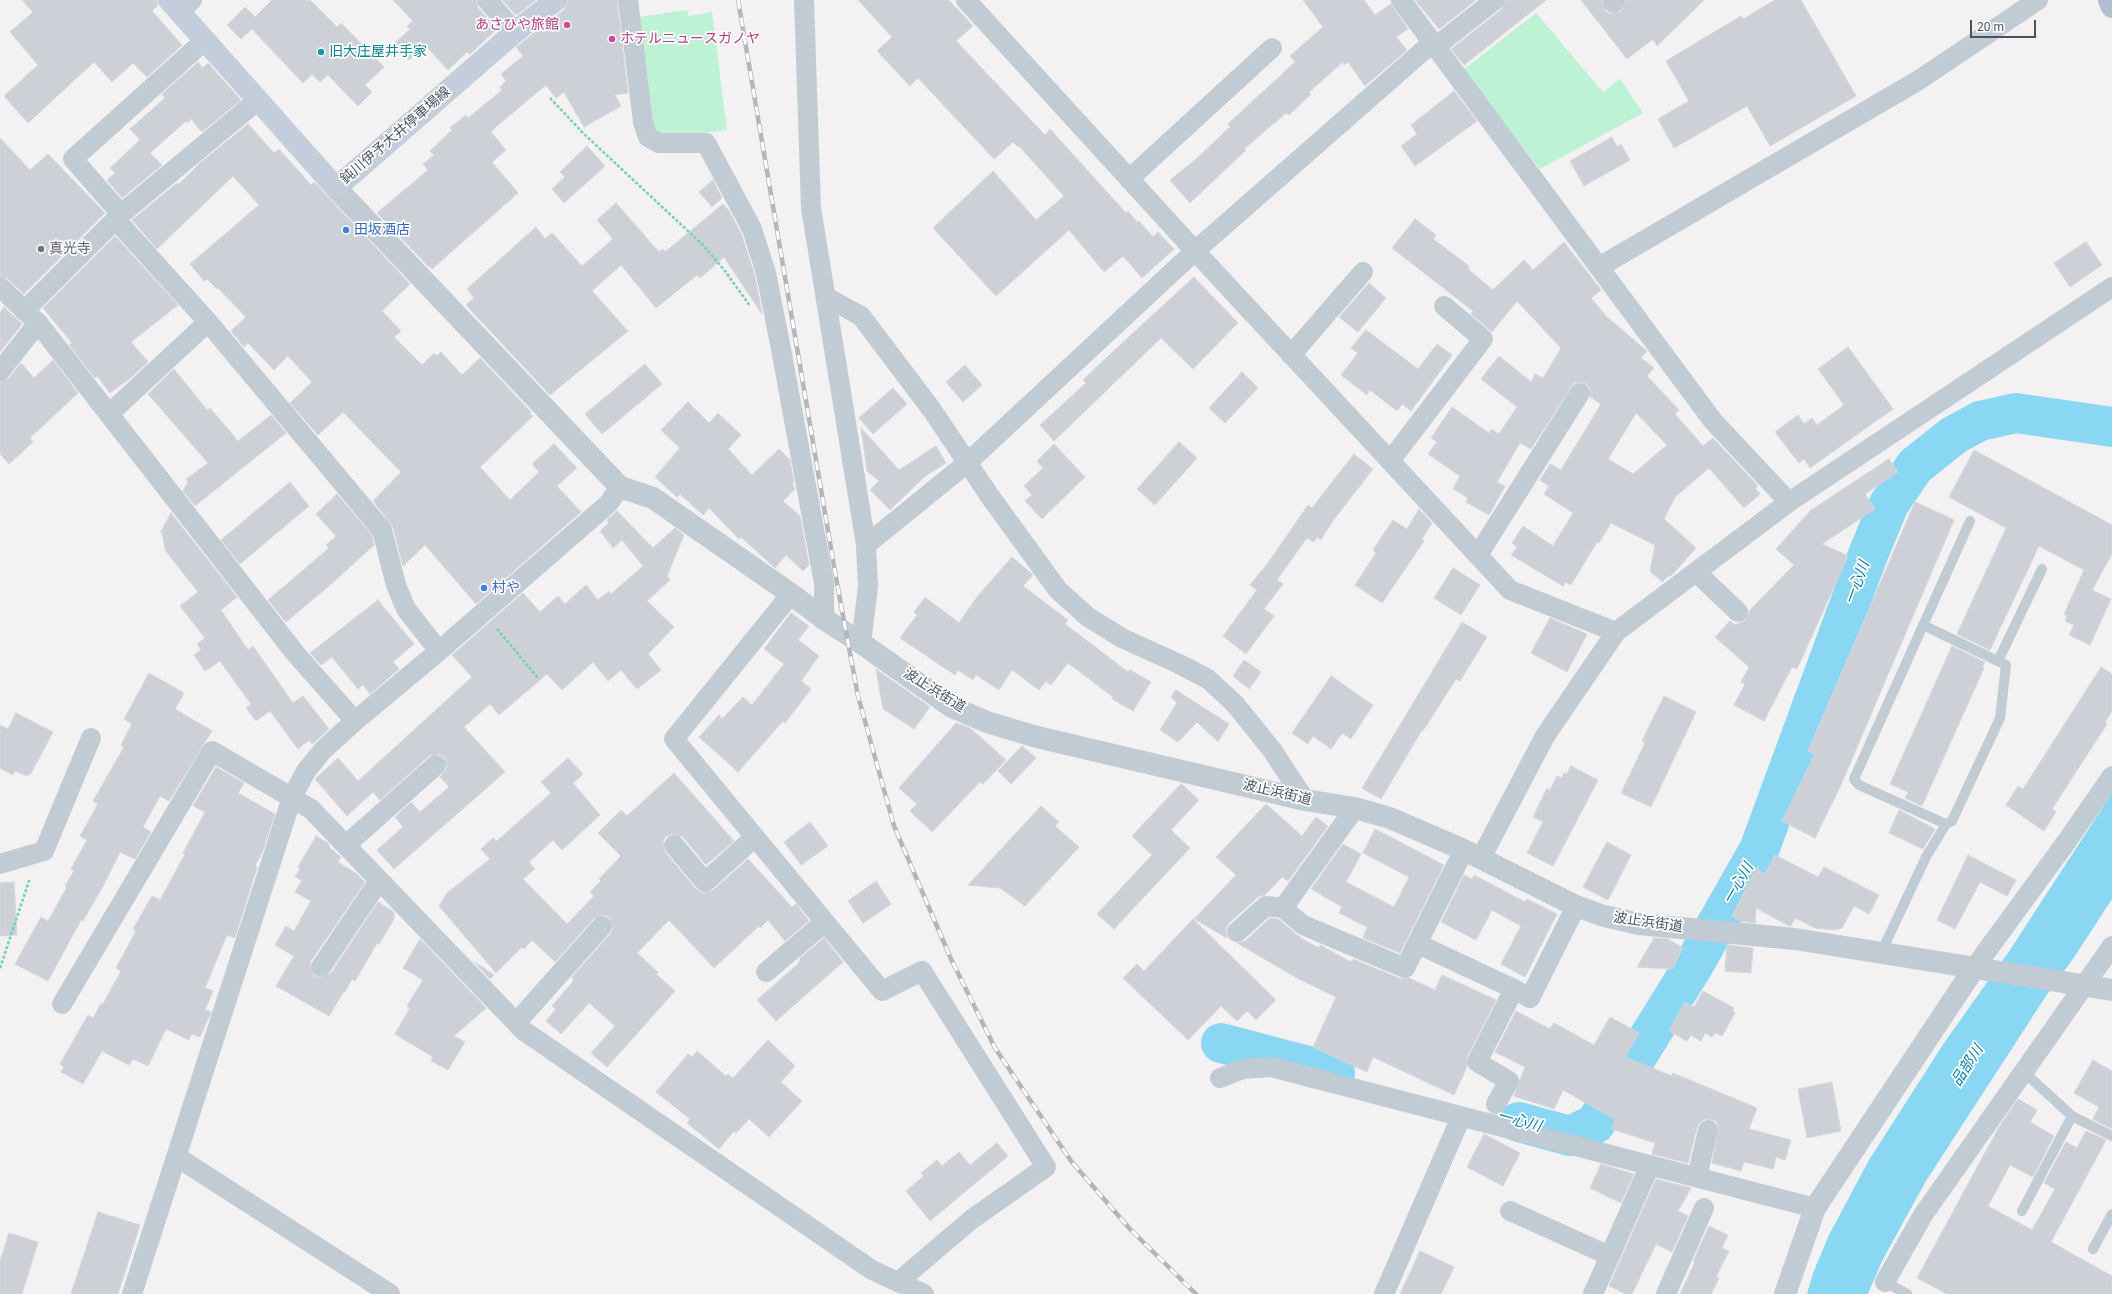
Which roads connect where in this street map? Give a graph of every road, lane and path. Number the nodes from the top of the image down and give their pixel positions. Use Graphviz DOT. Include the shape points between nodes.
graph roads {
  1 [pos="487,0"];
  2 [pos="556,0"];
  3 [pos="628,0"];
  4 [pos="804,0"];
  5 [pos="1400,0"];
  6 [pos="1495,0"];
  7 [pos="2038,0"];
  8 [pos="2109,0"];
  9 [pos="970,1"];
  10 [pos="180,4"];
  11 [pos="2112,7"];
  12 [pos="515,32"];
  13 [pos="204,41"];
  14 [pos="1434,45"];
  15 [pos="1272,48"];
  16 [pos="550,98"];
  17 [pos="257,100"];
  18 [pos="1129,180"];
  19 [pos="336,188"];
  20 [pos="118,217"];
  21 [pos="1194,251"];
  22 [pos="1599,267"];
  23 [pos="1362,272"];
  24 [pos="0,287"];
  25 [pos="2112,287"];
  26 [pos="826,297"];
  27 [pos="1444,306"];
  28 [pos="750,307"];
  29 [pos="31,317"];
  30 [pos="208,322"];
  31 [pos="1291,355"];
  32 [pos="0,371"];
  33 [pos="1580,393"];
  34 [pos="110,413"];
  35 [pos="1390,461"];
  36 [pos="967,463"];
  37 [pos="620,488"];
  38 [pos="1789,502"];
  39 [pos="1970,521"];
  40 [pos="866,545"];
  41 [pos="1478,555"];
  42 [pos="2042,569"];
  43 [pos="1696,572"];
  44 [pos="791,594"];
  45 [pos="1738,612"];
  46 [pos="483,613"];
  47 [pos="824,619"];
  48 [pos="1923,625"];
  49 [pos="1616,632"];
  50 [pos="861,643"];
  51 [pos="439,651"];
  52 [pos="1998,661"];
  53 [pos="539,679"];
  54 [pos="355,721"];
  55 [pos="91,738"];
  56 [pos="436,765"];
  57 [pos="2112,776"];
  58 [pos="292,797"];
  59 [pos="1305,800"];
  60 [pos="1355,808"];
  61 [pos="1946,824"];
  62 [pos="755,838"];
  63 [pos="346,845"];
  64 [pos="674,845"];
  65 [pos="38,853"];
  66 [pos="1473,854"];
  67 [pos="0,864"];
  68 [pos="379,881"];
  69 [pos="1576,906"];
  70 [pos="1283,908"];
  71 [pos="825,922"];
  72 [pos="602,926"];
  73 [pos="1237,932"];
  74 [pos="1418,944"];
  75 [pos="2112,946"];
  76 [pos="1881,953"];
  77 [pos="0,968"];
  78 [pos="321,968"];
  79 [pos="1980,968"];
  80 [pos="766,972"];
  81 [pos="2075,984"];
  82 [pos="1514,989"];
  83 [pos="2112,990"];
  84 [pos="62,1004"];
  85 [pos="516,1023"];
  86 [pos="2024,1072"];
  87 [pos="1220,1078"];
  88 [pos="1496,1104"];
  89 [pos="2072,1116"];
  90 [pos="1461,1117"];
  91 [pos="1708,1130"];
  92 [pos="2112,1136"];
  93 [pos="176,1157"];
  94 [pos="1650,1165"];
  95 [pos="1697,1177"];
  96 [pos="1704,1208"];
  97 [pos="1815,1208"];
  98 [pos="1510,1211"];
  99 [pos="2022,1211"];
  100 [pos="2112,1214"];
  101 [pos="2093,1249"];
  102 [pos="1610,1256"];
  103 [pos="899,1281"];
  104 [pos="1885,1282"];
  105 [pos="132,1294"];
  106 [pos="390,1294"];
  107 [pos="924,1294"];
  108 [pos="1384,1294"];
  109 [pos="1593,1294"];
  110 [pos="1666,1294"];
  111 [pos="1785,1294"];
  112 [pos="1907,1294"];
  1 -- 12 [label="street"];
  2 -- 12 [label="main road, 鈍川伊予大井停車場線"];
  3 -- 47 [label="street" via="648,137 659,143 706,143 752,229 766,273 824,582"];
  4 -- 26 [label="street" via="811,208"];
  5 -- 14 [label="street"];
  6 -- 14 [label="street"];
  7 -- 22 [label="street" via="1919,80"];
  8 -- 11 [label="main road"];
  9 -- 18 [label="street"];
  10 -- 13 [label="main road, 鈍川伊予大井停車場線"];
  12 -- 19 [label="main road, 鈍川伊予大井停車場線"];
  13 -- 17 [label="main road, 鈍川伊予大井停車場線"];
  13 -- 20 [label="street" via="72,159"];
  14 -- 21 [label="street"];
  14 -- 22 [label="street"];
  15 -- 18 [label="street"];
  16 -- 28 [label="path" via="584,134 702,245 725,271"];
  17 -- 19 [label="main road, 鈍川伊予大井停車場線"];
  17 -- 20 [label="street"];
  18 -- 21 [label="street"];
  19 -- 37 [label="street"];
  20 -- 29 [label="street"];
  20 -- 30 [label="street"];
  21 -- 31 [label="street"];
  21 -- 36 [label="street"];
  22 -- 38 [label="street" via="1713,421"];
  23 -- 31 [label="street"];
  24 -- 29 [label="street"];
  25 -- 38 [label="street"];
  26 -- 36 [label="street" via="861,316 932,410"];
  26 -- 40 [label="street"];
  27 -- 35 [label="street" via="1483,339"];
  29 -- 32 [label="street"];
  29 -- 34 [label="street"];
  30 -- 34 [label="street"];
  30 -- 51 [label="street" via="382,530 396,585 406,609"];
  31 -- 35 [label="street"];
  33 -- 41 [label="street"];
  34 -- 54 [label="street" via="295,653"];
  35 -- 41 [label="street"];
  36 -- 40 [label="street"];
  36 -- 59 [label="street" via="1058,590 1088,617 1122,638 1208,679 1235,704 1272,750"];
  37 -- 44 [label="street, 波止浜街道" via="653,498"];
  37 -- 46 [label="street" via="608,504"];
  38 -- 43 [label="street"];
  39 -- 48 [label="lane"];
  40 -- 50 [label="street" via="868,587"];
  41 -- 49 [label="street" via="1510,590"];
  42 -- 52 [label="lane"];
  43 -- 45 [label="street"];
  43 -- 49 [label="street"];
  44 -- 47 [label="street, 波止浜街道"];
  44 -- 62 [label="street" via="674,739"];
  46 -- 51 [label="street"];
  46 -- 53 [label="path"];
  47 -- 50 [label="street, 波止浜街道"];
  48 -- 52 [label="lane"];
  48 -- 61 [label="lane" via="1854,779 1859,785"];
  49 -- 66 [label="street" via="1545,736"];
  50 -- 59 [label="street, 波止浜街道" via="952,707 987,722 1037,737"];
  51 -- 54 [label="street"];
  52 -- 61 [label="lane" via="2006,665 2000,718 1952,821"];
  54 -- 58 [label="street" via="323,750 306,771"];
  55 -- 65 [label="street" via="44,851"];
  56 -- 63 [label="street"];
  57 -- 79 [label="street"];
  58 -- 63 [label="street" via="311,809"];
  58 -- 84 [label="street" via="212,751"];
  58 -- 93 [label="street"];
  59 -- 60 [label="street, 波止浜街道"];
  60 -- 66 [label="street, 波止浜街道" via="1390,818"];
  60 -- 70 [label="street"];
  61 -- 76 [label="lane" via="1926,857"];
  62 -- 64 [label="street" via="705,882"];
  62 -- 71 [label="street"];
  63 -- 68 [label="street"];
  65 -- 67 [label="street"];
  65 -- 77 [label="path"];
  66 -- 69 [label="street, 波止浜街道"];
  66 -- 74 [label="street"];
  68 -- 78 [label="street"];
  68 -- 85 [label="street"];
  69 -- 76 [label="street, 波止浜街道" via="1639,924 1794,939"];
  69 -- 82 [label="street" via="1530,998"];
  70 -- 73 [label="street" via="1266,906"];
  70 -- 74 [label="street" via="1303,925 1405,968"];
  71 -- 80 [label="street"];
  71 -- 103 [label="street" via="882,991 922,971 1046,1167 972,1219"];
  72 -- 85 [label="street"];
  74 -- 82 [label="street"];
  75 -- 81 [label="street"];
  76 -- 79 [label="street, 波止浜街道"];
  79 -- 81 [label="street, 波止浜街道"];
  79 -- 97 [label="street"];
  81 -- 83 [label="street"];
  81 -- 86 [label="street"];
  82 -- 88 [label="street" via="1476,1062 1509,1081"];
  85 -- 103 [label="street" via="524,1031 872,1270"];
  86 -- 89 [label="lane"];
  86 -- 104 [label="street" via="1923,1215"];
  87 -- 90 [label="street" via="1243,1069 1271,1067"];
  89 -- 92 [label="lane"];
  89 -- 99 [label="lane"];
  90 -- 94 [label="street"];
  90 -- 108 [label="street"];
  91 -- 95 [label="street"];
  93 -- 105 [label="street"];
  93 -- 106 [label="street"];
  94 -- 95 [label="street"];
  94 -- 102 [label="street"];
  95 -- 97 [label="street"];
  96 -- 110 [label="street"];
  97 -- 111 [label="street"];
  98 -- 102 [label="street"];
  100 -- 101 [label="lane"];
  102 -- 109 [label="street"];
  103 -- 107 [label="street"];
  104 -- 112 [label="lane"];
}
